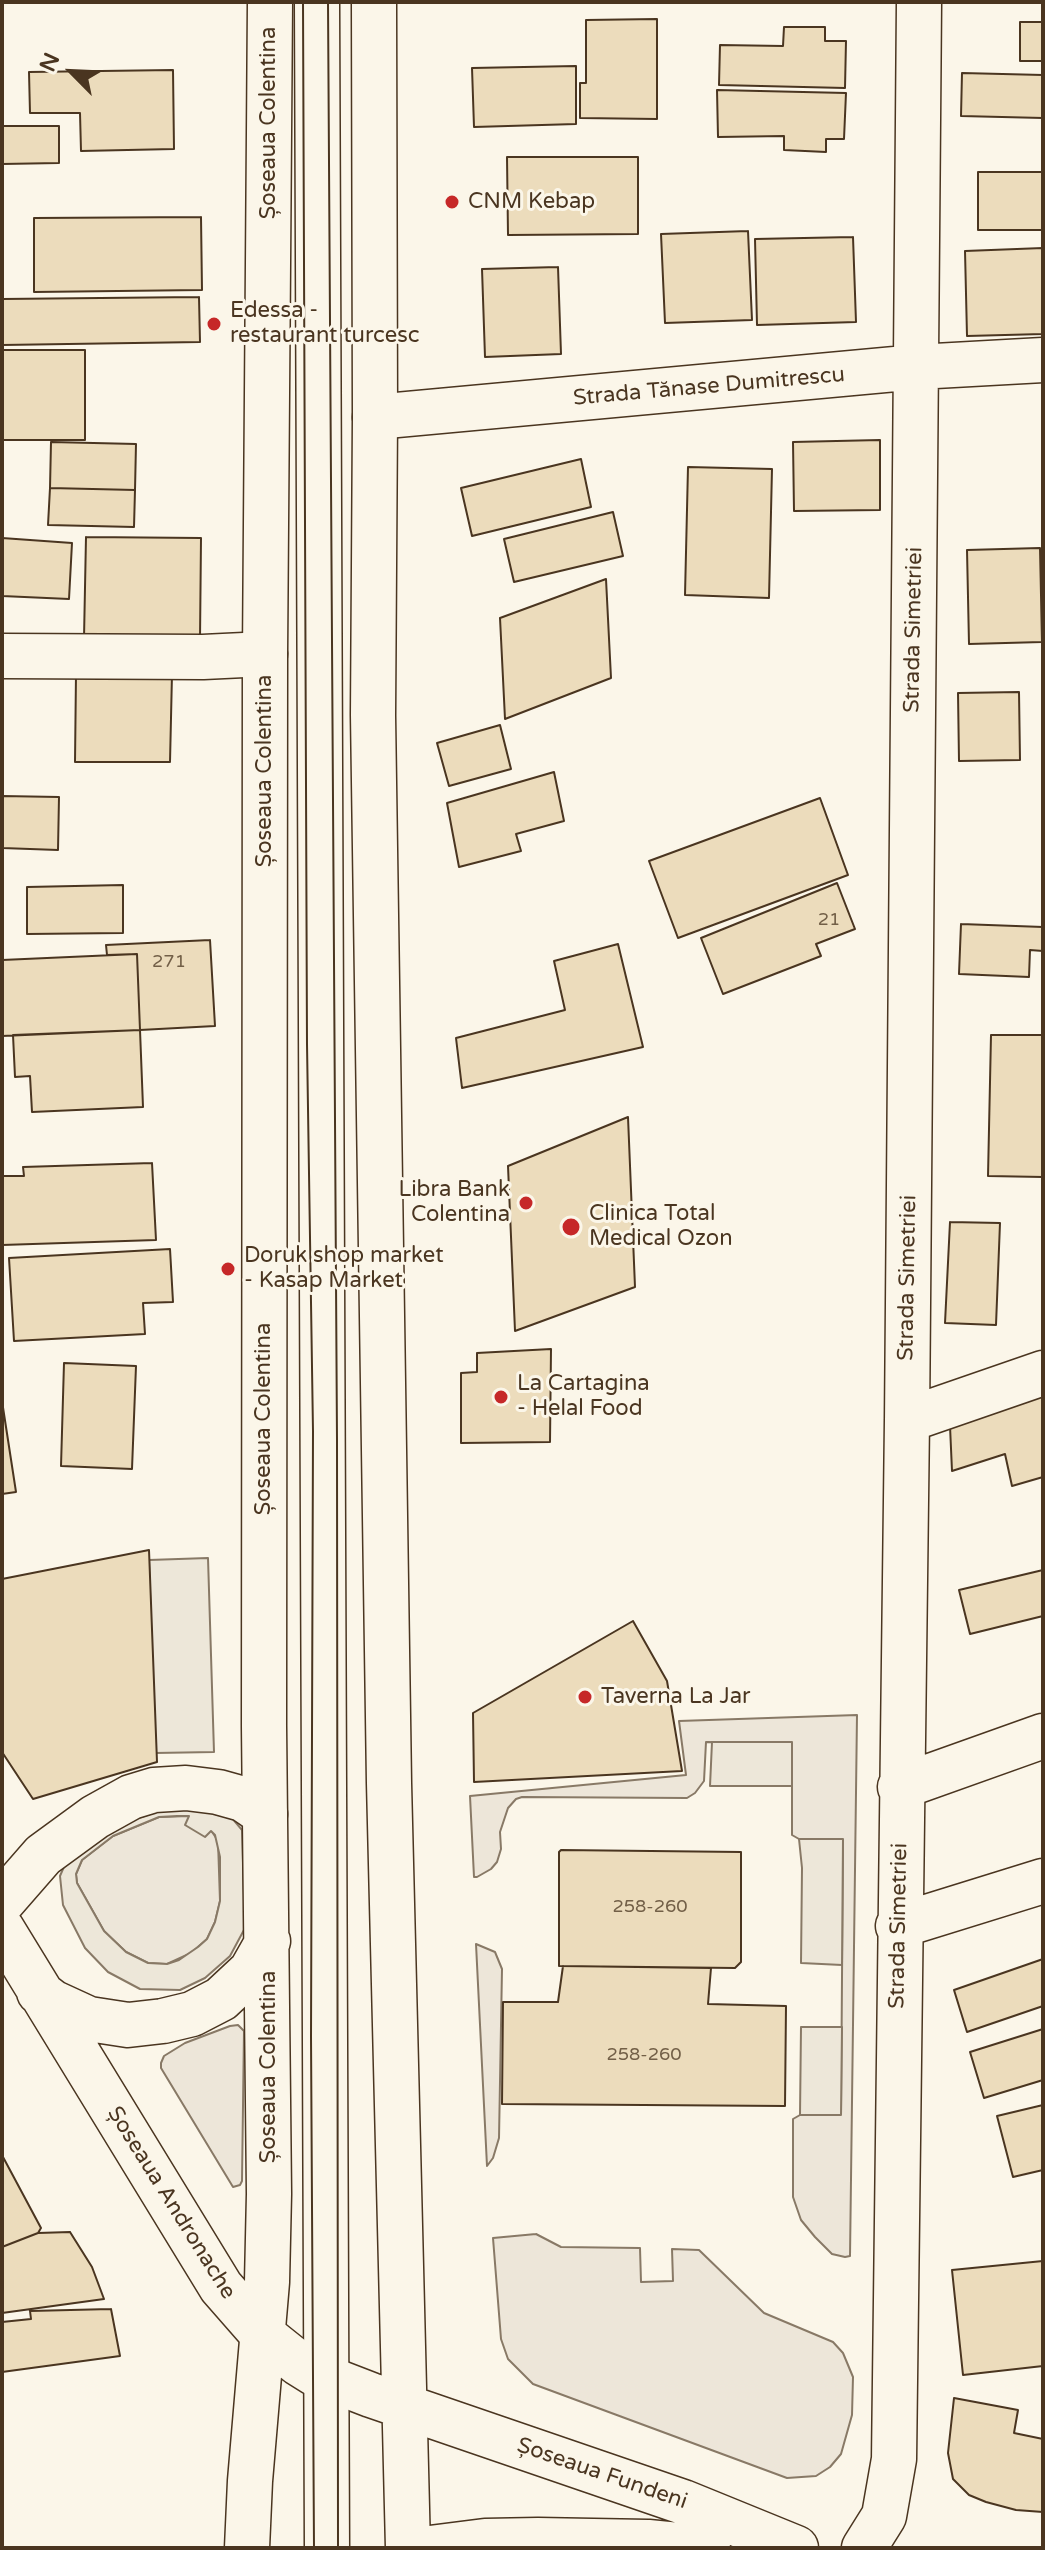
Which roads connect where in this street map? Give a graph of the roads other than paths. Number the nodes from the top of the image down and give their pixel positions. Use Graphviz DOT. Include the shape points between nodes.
graph roads {
  1 [pos="270,2"];
  2 [pos="317,2"];
  3 [pos="374,2"];
  4 [pos="919,2"];
  5 [pos="1043,360"];
  6 [pos="917,367"];
  7 [pos="375,417"];
  8 [pos="265,654"];
  9 [pos="2,656"];
  10 [pos="1043,1373"];
  11 [pos="907,1420"];
  12 [pos="1043,1736"];
  13 [pos="900,1787"];
  14 [pos="265,1814"];
  15 [pos="1043,1881"];
  16 [pos="2,1902"];
  17 [pos="898,1926"];
  18 [pos="2,1929"];
  19 [pos="268,1941"];
  20 [pos="39,1992"];
  21 [pos="263,2335"];
  22 [pos="327,2379"];
  23 [pos="405,2407"];
  24 [pos="247,2548"];
  25 [pos="327,2548"];
  26 [pos="408,2548"];
  27 [pos="430,2548"];
  28 [pos="708,2548"];
  29 [pos="796,2548"];
  30 [pos="864,2548"];
  1 -- 8 [label="main road, Șoseaua Colentina"];
  2 -- 22 [label="main road"];
  3 -- 7 [label="main road"];
  4 -- 6 [label="main road, Strada Simetriei"];
  5 -- 6 [label="main road, Strada Tănase Dumitrescu"];
  6 -- 7 [label="main road, Strada Tănase Dumitrescu"];
  6 -- 11 [label="main road, Strada Simetriei"];
  7 -- 23 [label="main road" via="373,746"];
  8 -- 9 [label="main road"];
  8 -- 14 [label="main road, Șoseaua Colentina"];
  10 -- 11 [label="main road"];
  11 -- 13 [label="main road, Strada Simetriei"];
  12 -- 13 [label="main road"];
  13 -- 17 [label="main road, Strada Simetriei"];
  14 -- 16 [label="main road" via="243,1799 218,1792 186,1788 131,1797 43,1855"];
  14 -- 19 [label="main road, Șoseaua Colentina"];
  15 -- 17 [label="main road"];
  17 -- 30 [label="main road, Strada Simetriei" via="894,2459 884,2516"];
  18 -- 20 [label="main road, Șoseaua Andronache"];
  19 -- 20 [label="main road" via="251,1971 221,1999 163,2021 128,2025 89,2019"];
  19 -- 21 [label="main road, Șoseaua Colentina" via="269,2219"];
  20 -- 21 [label="main road, Șoseaua Andronache" via="203,2261"];
  21 -- 22 [label="main road, Șoseaua Andronache"];
  21 -- 24 [label="main road, Șoseaua Colentina"];
  22 -- 23 [label="main road, Șoseaua Andronache"];
  22 -- 25 [label="main road"];
  23 -- 26 [label="main road"];
  23 -- 29 [label="main road, Șoseaua Fundeni" via="683,2502"];
  27 -- 28 [label="main road, Șoseaua Fundeni" via="538,2540"];
}
